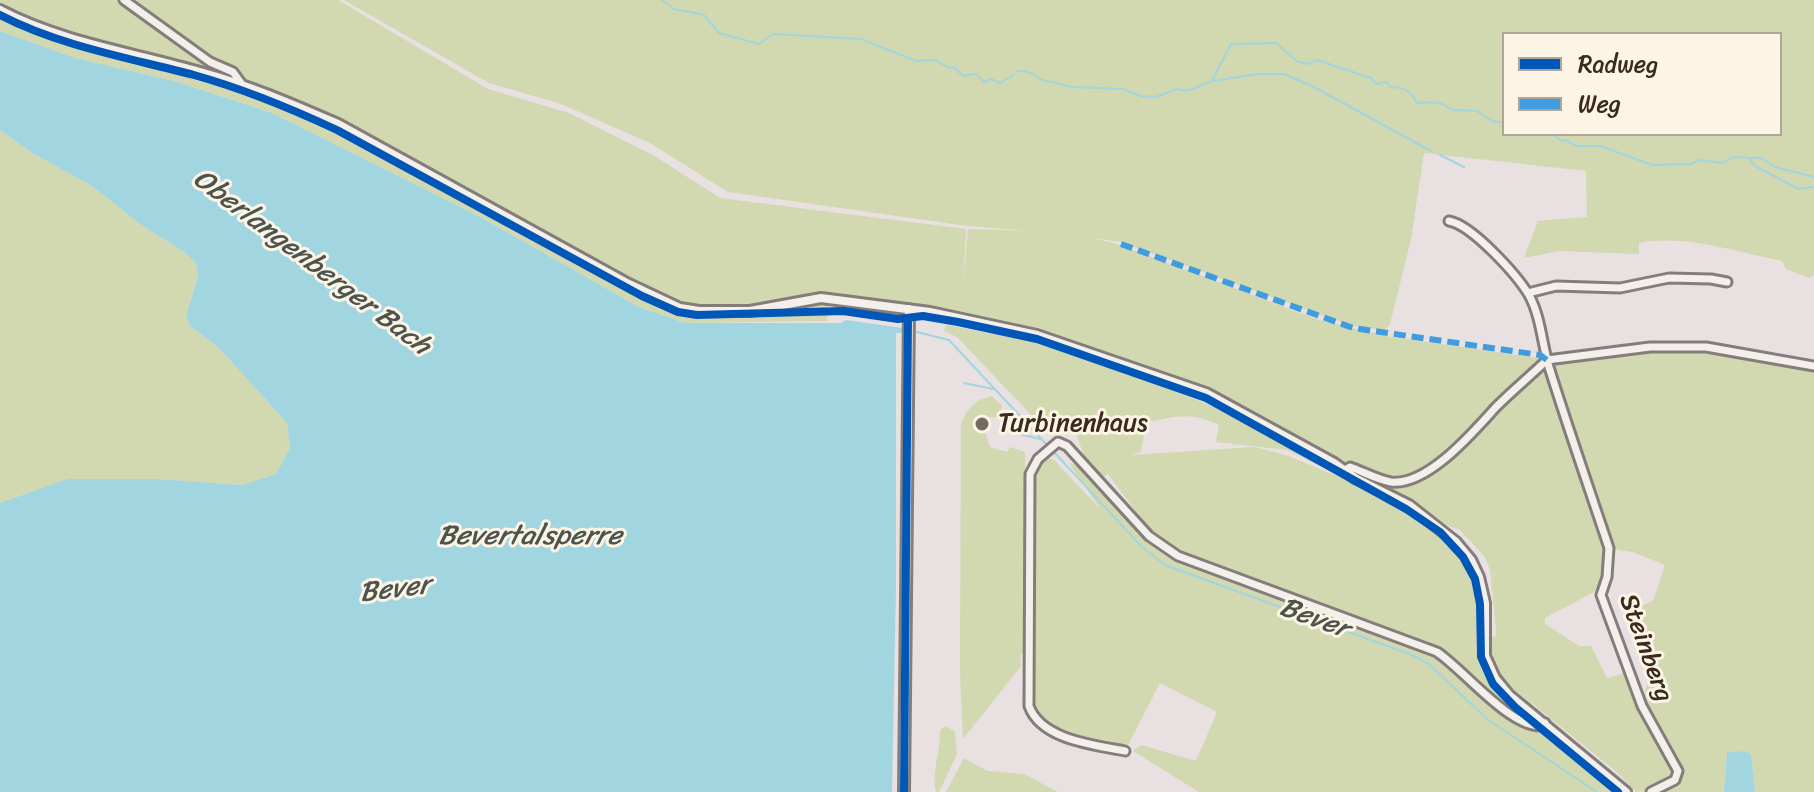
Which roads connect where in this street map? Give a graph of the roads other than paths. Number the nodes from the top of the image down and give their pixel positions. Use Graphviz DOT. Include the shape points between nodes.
graph roads {
  1 [pos="124,0"];
  2 [pos="0,10"];
  3 [pos="241,83"];
  4 [pos="1449,221"];
  5 [pos="1727,282"];
  6 [pos="1528,293"];
  7 [pos="909,309"];
  8 [pos="1547,360"];
  9 [pos="1814,366"];
  10 [pos="1345,470"];
  11 [pos="1545,723"];
  12 [pos="1125,751"];
  13 [pos="904,792"];
  14 [pos="1626,792"];
  15 [pos="1651,792"];
  1 -- 3 [label="street" via="210,62 233,72"];
  2 -- 3 [label="street" via="57,34"];
  3 -- 7 [label="street" via="338,124 680,308 750,311 821,298"];
  4 -- 6 [label="street" via="1491,249"];
  5 -- 6 [label="street" via="1669,278 1620,288 1556,286"];
  6 -- 8 [label="street"];
  7 -- 10 [label="street" via="1037,335 1190,386"];
  7 -- 13 [label="street"];
  8 -- 9 [label="street" via="1650,347 1706,347"];
  8 -- 10 [label="street" via="1470,436 1420,474 1391,482 1350,467"];
  8 -- 15 [label="street, Steinberg" via="1609,548 1601,595 1642,706 1678,771 1675,780"];
  10 -- 11 [label="street" via="1423,514 1466,553 1483,588 1489,667 1509,695"];
  11 -- 12 [label="street" via="1533,726 1515,717 1437,652 1178,556 1149,536 1060,442 1030,474 1029,706 1035,718 1057,733"];
  11 -- 14 [label="street"];
}
